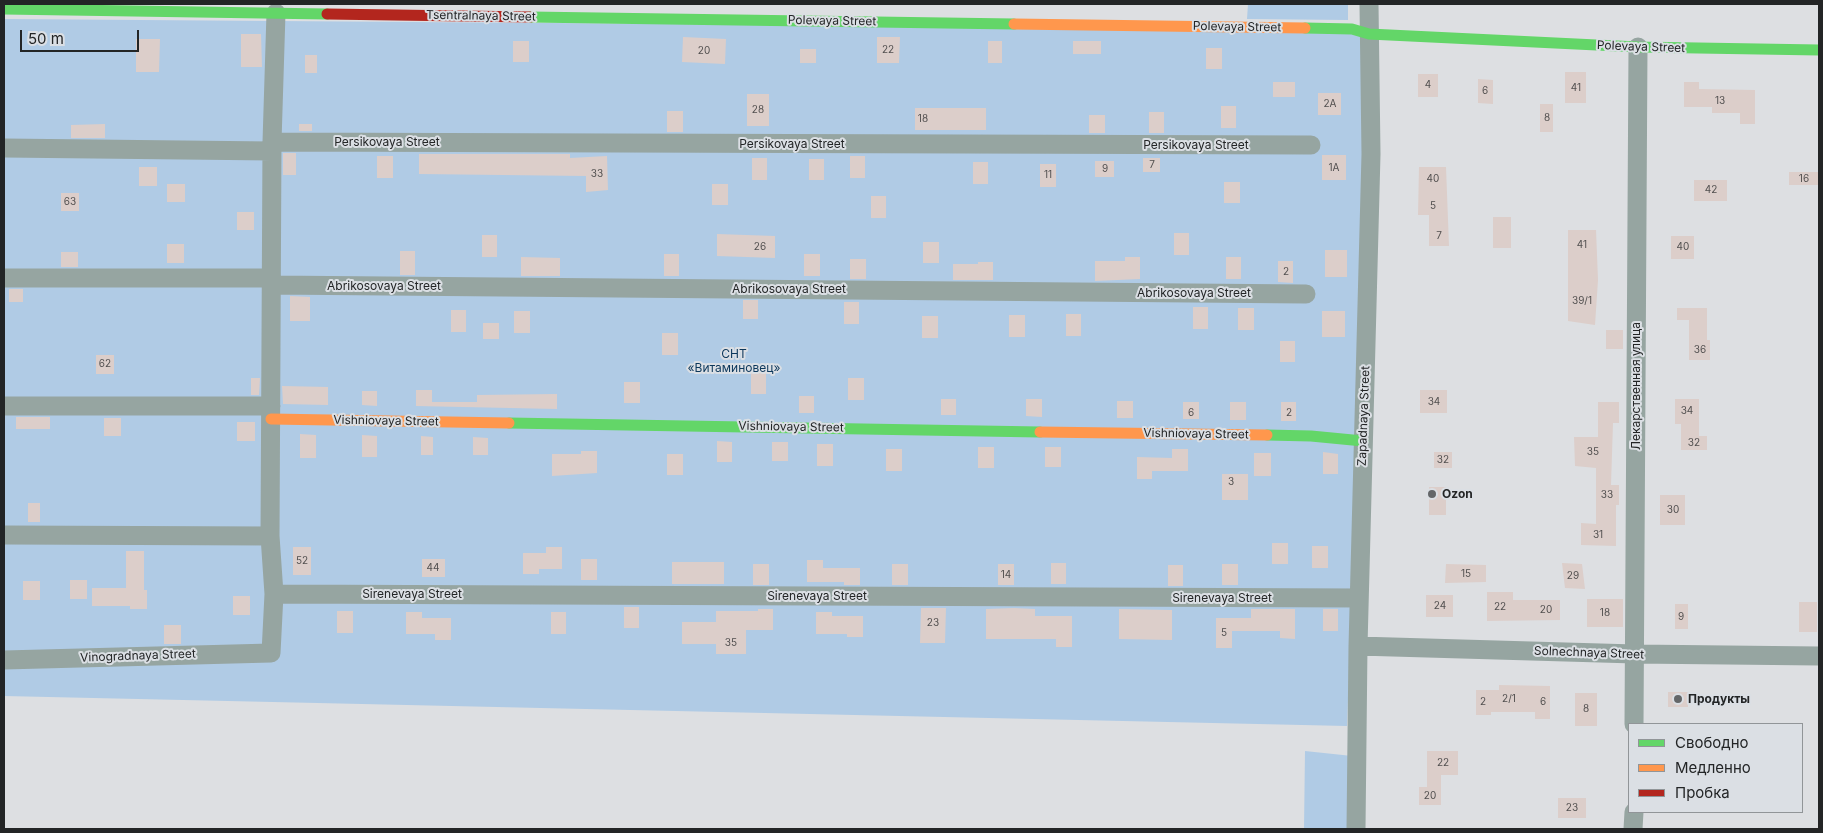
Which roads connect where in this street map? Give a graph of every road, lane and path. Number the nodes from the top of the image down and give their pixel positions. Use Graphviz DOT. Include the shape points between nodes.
graph roads {
  1 [pos="1368,4"];
  2 [pos="4,9"];
  3 [pos="629,11"];
  4 [pos="276,13"];
  5 [pos="653,18"];
  6 [pos="1369,34"];
  7 [pos="1638,48"];
  8 [pos="1819,50"];
  9 [pos="1311,146"];
  10 [pos="272,147"];
  11 [pos="4,148"];
  12 [pos="4,278"];
  13 [pos="272,281"];
  14 [pos="1306,294"];
  15 [pos="4,406"];
  16 [pos="271,413"];
  17 [pos="1363,441"];
  18 [pos="4,535"];
  19 [pos="270,536"];
  20 [pos="274,594"];
  21 [pos="1359,598"];
  22 [pos="1358,646"];
  23 [pos="1635,654"];
  24 [pos="1819,656"];
  25 [pos="4,660"];
  26 [pos="1634,723"];
  27 [pos="1634,813"];
  28 [pos="1356,829"];
  29 [pos="1634,829"];
  1 -- 6 [label="street, Zapadnaya Street"];
  2 -- 4 [label="street, Tsentralnaya Street"];
  3 -- 4 [label="street, Tsentralnaya Street"];
  3 -- 5 [label="street, Tsentralnaya Street"];
  4 -- 10 [label="street"];
  5 -- 6 [label="street, Polevaya Street" via="1352,29"];
  6 -- 7 [label="street, Polevaya Street"];
  6 -- 17 [label="street, Zapadnaya Street" via="1370,164"];
  7 -- 8 [label="street, Polevaya Street"];
  7 -- 23 [label="street, Лекарственная улица"];
  9 -- 10 [label="street, Persikovaya Street"];
  10 -- 11 [label="street, Persikovaya Street"];
  10 -- 13 [label="street"];
  12 -- 13 [label="street, Abrikosovaya Street"];
  13 -- 14 [label="street, Abrikosovaya Street"];
  13 -- 16 [label="street"];
  15 -- 16 [label="street, Vishniovaya Street"];
  16 -- 17 [label="street, Vishniovaya Street" via="1311,436"];
  16 -- 19 [label="street"];
  17 -- 21 [label="street, Zapadnaya Street"];
  18 -- 19 [label="street"];
  19 -- 20 [label="street"];
  20 -- 21 [label="street, Sirenevaya Street"];
  20 -- 25 [label="street, Vinogradnaya Street" via="272,653"];
  21 -- 22 [label="street, Zapadnaya Street"];
  22 -- 23 [label="street, Solnechnaya Street"];
  22 -- 28 [label="street, Zapadnaya Street"];
  23 -- 24 [label="street, Solnechnaya Street"];
  23 -- 26 [label="street, Лекарственная улица"];
  27 -- 29 [label="street"];
}
